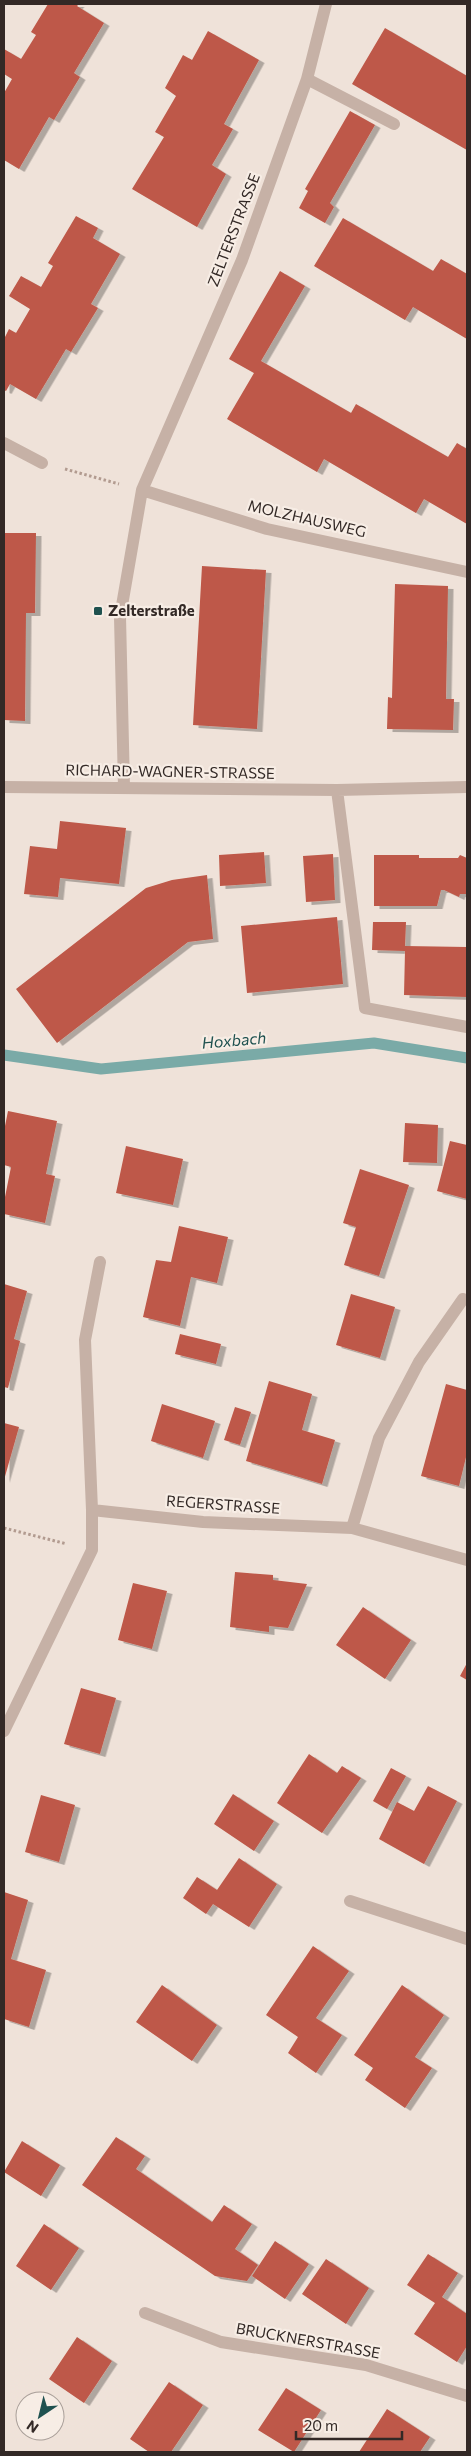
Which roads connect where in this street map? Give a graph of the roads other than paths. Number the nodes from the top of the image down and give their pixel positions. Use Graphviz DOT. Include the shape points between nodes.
graph roads {
  1 [pos="326,4"];
  2 [pos="307,79"];
  3 [pos="394,124"];
  4 [pos="4,443"];
  5 [pos="42,463"];
  6 [pos="142,490"];
  7 [pos="467,572"];
  8 [pos="4,787"];
  9 [pos="124,787"];
  10 [pos="467,787"];
  11 [pos="337,790"];
  12 [pos="467,1027"];
  13 [pos="100,1262"];
  14 [pos="464,1299"];
  15 [pos="92,1510"];
  16 [pos="352,1528"];
  17 [pos="467,1560"];
  18 [pos="4,1731"];
  19 [pos="350,1901"];
  20 [pos="467,1939"];
  21 [pos="145,2313"];
  22 [pos="467,2396"];
  1 -- 2 [label="street, ZELTERSTRASSE"];
  2 -- 3 [label="street"];
  2 -- 6 [label="street, ZELTERSTRASSE" via="242,260"];
  4 -- 5 [label="street"];
  6 -- 7 [label="street, MOLZHAUSWEG" via="267,529"];
  6 -- 9 [label="street, ZELTERSTRASSE" via="120,617"];
  8 -- 9 [label="street, RICHARD-WAGNER-STRASSE"];
  9 -- 11 [label="street, RICHARD-WAGNER-STRASSE"];
  10 -- 11 [label="street, RICHARD-WAGNER-STRASSE"];
  11 -- 12 [label="street" via="365,1008"];
  13 -- 15 [label="street" via="85,1340"];
  14 -- 16 [label="street" via="419,1362 379,1438"];
  15 -- 16 [label="street, REGERSTRASSE" via="203,1522"];
  15 -- 18 [label="street" via="92,1550"];
  16 -- 17 [label="street, REGERSTRASSE"];
  19 -- 20 [label="street"];
  21 -- 22 [label="street, BRUCKNERSTRASSE" via="221,2342 366,2365"];
}
